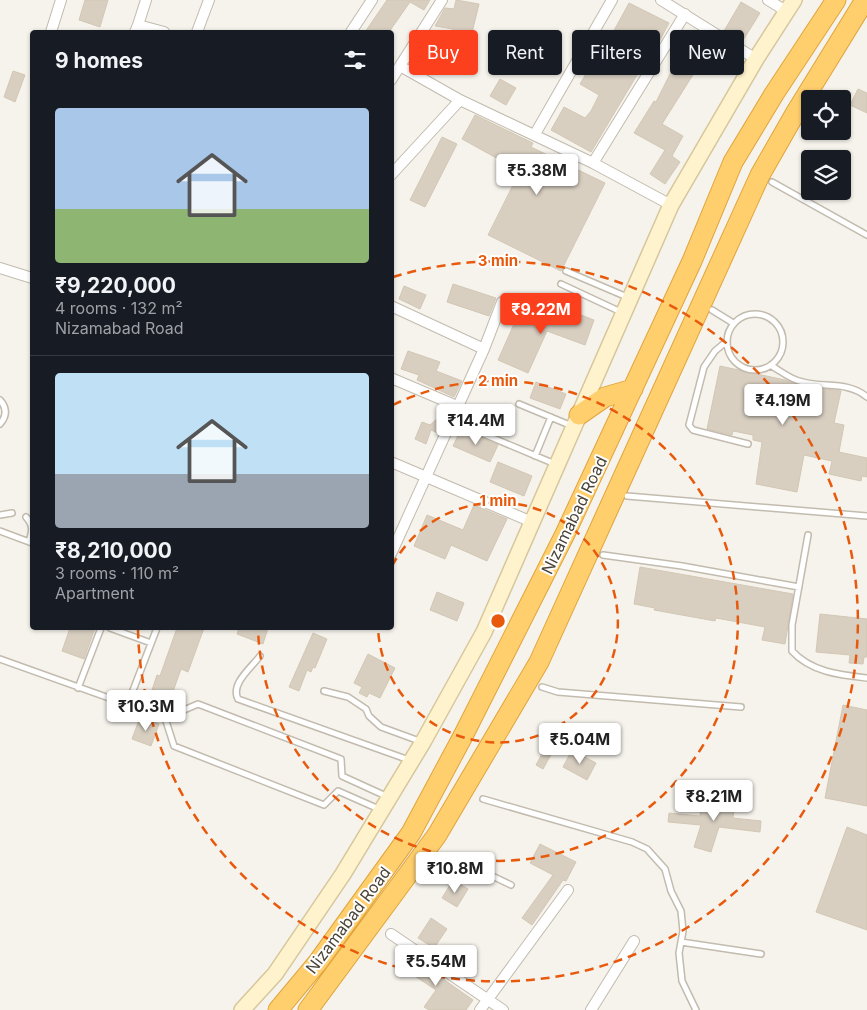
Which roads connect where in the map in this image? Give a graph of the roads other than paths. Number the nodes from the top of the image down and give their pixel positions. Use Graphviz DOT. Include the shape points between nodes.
graph roads {
  1 [pos="61,0"];
  2 [pos="146,0"];
  3 [pos="209,0"];
  4 [pos="372,0"];
  5 [pos="442,0"];
  6 [pos="612,0"];
  7 [pos="661,0"];
  8 [pos="768,0"];
  9 [pos="836,0"];
  10 [pos="866,2"];
  11 [pos="790,6"];
  12 [pos="685,14"];
  13 [pos="137,29"];
  14 [pos="52,30"];
  15 [pos="198,30"];
  16 [pos="352,30"];
  17 [pos="756,59"];
  18 [pos="400,66"];
  19 [pos="394,75"];
  20 [pos="460,100"];
  21 [pos="535,134"];
  22 [pos="744,145"];
  23 [pos="770,158"];
  24 [pos="733,162"];
  25 [pos="593,163"];
  26 [pos="394,172"];
  27 [pos="766,179"];
  28 [pos="671,205"];
  29 [pos="867,235"];
  30 [pos="0,268"];
  31 [pos="566,270"];
  32 [pos="30,277"];
  33 [pos="561,284"];
  34 [pos="629,298"];
  35 [pos="502,302"];
  36 [pos="394,307"];
  37 [pos="712,310"];
  38 [pos="622,313"];
  39 [pos="733,323"];
  40 [pos="727,341"];
  41 [pos="484,349"];
  42 [pos="772,366"];
  43 [pos="394,379"];
  44 [pos="633,389"];
  45 [pos="867,397"];
  46 [pos="0,400"];
  47 [pos="519,404"];
  48 [pos="457,406"];
  49 [pos="551,417"];
  50 [pos="576,421"];
  51 [pos="0,424"];
  52 [pos="474,430"];
  53 [pos="748,444"];
  54 [pos="535,456"];
  55 [pos="394,463"];
  56 [pos="558,466"];
  57 [pos="425,477"];
  58 [pos="627,496"];
  59 [pos="12,513"];
  60 [pos="0,515"];
  61 [pos="867,516"];
  62 [pos="26,517"];
  63 [pos="532,522"];
  64 [pos="30,524"];
  65 [pos="0,530"];
  66 [pos="808,535"];
  67 [pos="30,542"];
  68 [pos="394,547"];
  69 [pos="604,555"];
  70 [pos="799,587"];
  71 [pos="100,630"];
  72 [pos="115,630"];
  73 [pos="156,630"];
  74 [pos="151,643"];
  75 [pos="260,656"];
  76 [pos="0,659"];
  77 [pos="867,678"];
  78 [pos="542,687"];
  79 [pos="78,688"];
  80 [pos="324,691"];
  81 [pos="127,706"];
  82 [pos="741,707"];
  83 [pos="165,718"];
  84 [pos="423,742"];
  85 [pos="412,761"];
  86 [pos="483,799"];
  87 [pos="386,804"];
  88 [pos="444,861"];
  89 [pos="511,885"];
  90 [pos="568,890"];
  91 [pos="391,934"];
  92 [pos="634,941"];
  93 [pos="681,942"];
  94 [pos="760,954"];
  95 [pos="487,998"];
  96 [pos="242,1010"];
  97 [pos="278,1010"];
  98 [pos="308,1010"];
  99 [pos="480,1010"];
  100 [pos="503,1010"];
  101 [pos="590,1010"];
  102 [pos="696,1010"];
  1 -- 14 [label="street"];
  2 -- 13 [label="street"];
  3 -- 15 [label="street"];
  4 -- 16 [label="street"];
  5 -- 18 [label="street"];
  6 -- 21 [label="street"];
  7 -- 12 [label="street"];
  8 -- 11 [label="street"];
  9 -- 22 [label="highway, Nizamabad Road"];
  10 -- 23 [label="highway, Nizamabad Road"];
  11 -- 17 [label="main road, Nizamabad Road"];
  12 -- 17 [label="street"];
  12 -- 25 [label="street"];
  17 -- 28 [label="main road, Nizamabad Road"];
  18 -- 19 [label="street"];
  18 -- 20 [label="street"];
  20 -- 21 [label="street"];
  20 -- 26 [label="street"];
  21 -- 25 [label="street"];
  22 -- 23 [label="highway"];
  22 -- 24 [label="highway, Nizamabad Road"];
  23 -- 27 [label="highway, Nizamabad Road"];
  24 -- 27 [label="highway"];
  24 -- 44 [label="highway, Nizamabad Road"];
  25 -- 28 [label="street"];
  27 -- 29 [label="lane"];
  27 -- 98 [label="highway, Nizamabad Road" via="539,662 438,835"];
  28 -- 34 [label="main road, Nizamabad Road"];
  30 -- 32 [label="street"];
  31 -- 34 [label="lane"];
  33 -- 38 [label="lane"];
  34 -- 38 [label="main road, Nizamabad Road"];
  35 -- 41 [label="street"];
  36 -- 41 [label="street"];
  37 -- 39 [label="lane"];
  38 -- 50 [label="main road, Nizamabad Road"];
  39 -- 40 [label="lane"];
  39 -- 42 [label="lane" via="754,314 774,321 780,329 783,349"];
  40 -- 42 [label="lane" via="728,351 741,367 751,371"];
  40 -- 53 [label="lane" via="715,350 704,367 689,425 694,430"];
  41 -- 48 [label="street"];
  42 -- 45 [label="lane" via="802,382 847,386"];
  43 -- 48 [label="street"];
  44 -- 50 [label="highway" via="605,397"];
  44 -- 97 [label="highway, Nizamabad Road" via="561,543 411,833 318,962"];
  46 -- 51 [label="lane" via="6,412"];
  47 -- 49 [label="lane"];
  48 -- 57 [label="street"];
  49 -- 50 [label="lane"];
  49 -- 54 [label="lane"];
  50 -- 56 [label="main road, Nizamabad Road"];
  52 -- 54 [label="lane"];
  54 -- 56 [label="lane"];
  55 -- 57 [label="street"];
  56 -- 63 [label="main road, Nizamabad Road"];
  57 -- 63 [label="street"];
  57 -- 68 [label="street"];
  58 -- 61 [label="lane"];
  59 -- 60 [label="lane"];
  62 -- 64 [label="lane"];
  63 -- 84 [label="main road, Nizamabad Road" via="484,632"];
  65 -- 67 [label="lane"];
  66 -- 70 [label="lane"];
  69 -- 70 [label="lane"];
  70 -- 77 [label="lane" via="792,625 792,651 801,661 817,668"];
  71 -- 79 [label="lane"];
  72 -- 74 [label="lane"];
  73 -- 74 [label="lane"];
  74 -- 81 [label="lane"];
  75 -- 85 [label="lane" via="237,685 235,693 238,699"];
  76 -- 79 [label="lane"];
  78 -- 82 [label="lane" via="558,692"];
  79 -- 81 [label="lane"];
  80 -- 84 [label="lane" via="348,697 366,709 381,728"];
  81 -- 83 [label="lane"];
  83 -- 87 [label="lane" via="198,704 340,759 342,776"];
  83 -- 87 [label="lane" via="174,746 324,805 338,791"];
  84 -- 85 [label="main road, Nizamabad Road"];
  85 -- 87 [label="main road, Nizamabad Road"];
  86 -- 93 [label="lane" via="647,849 665,869 681,911"];
  87 -- 96 [label="main road, Nizamabad Road" via="275,974"];
  88 -- 89 [label="lane" via="469,873 488,874"];
  90 -- 95 [label="street"];
  91 -- 95 [label="street"];
  92 -- 101 [label="street"];
  93 -- 94 [label="lane"];
  93 -- 102 [label="lane" via="682,981"];
  95 -- 99 [label="street"];
  95 -- 100 [label="street"];
}
